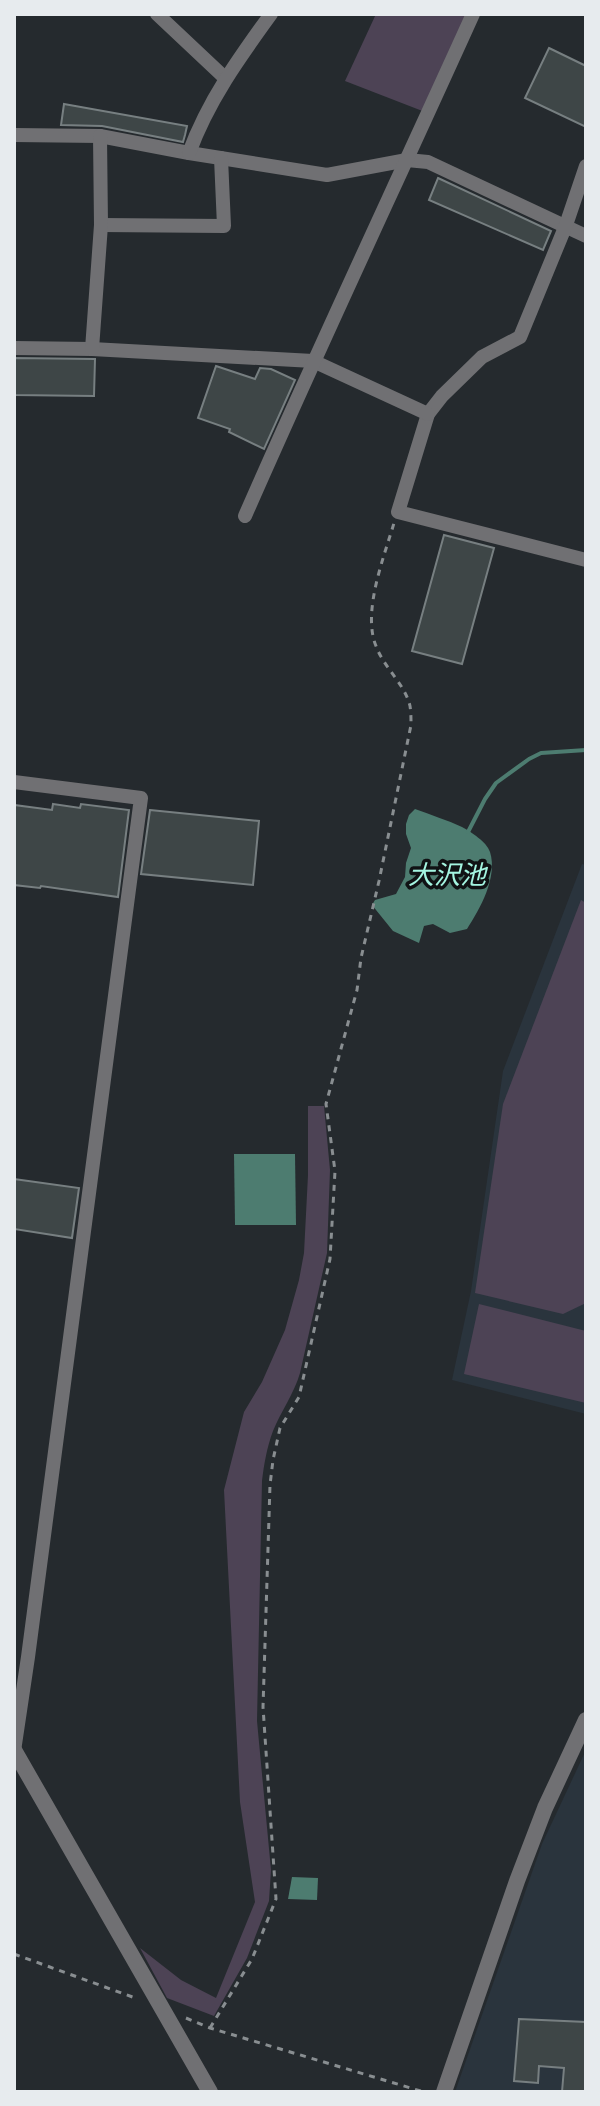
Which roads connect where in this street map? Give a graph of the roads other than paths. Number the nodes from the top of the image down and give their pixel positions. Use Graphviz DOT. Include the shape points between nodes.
graph roads {
  1 [pos="157,14"];
  2 [pos="271,14"];
  3 [pos="473,14"];
  4 [pos="225,78"];
  5 [pos="14,135"];
  6 [pos="100,136"];
  7 [pos="189,153"];
  8 [pos="221,158"];
  9 [pos="407,160"];
  10 [pos="586,166"];
  11 [pos="101,225"];
  12 [pos="566,225"];
  13 [pos="586,236"];
  14 [pos="14,348"];
  15 [pos="92,349"];
  16 [pos="313,361"];
  17 [pos="428,414"];
  18 [pos="245,516"];
  19 [pos="586,560"];
  20 [pos="14,782"];
  21 [pos="586,1720"];
  22 [pos="14,1751"];
  23 [pos="210,2092"];
  24 [pos="444,2092"];
  1 -- 4 [label="street"];
  2 -- 4 [label="street"];
  3 -- 9 [label="street"];
  4 -- 7 [label="street"];
  5 -- 6 [label="street"];
  6 -- 7 [label="street"];
  6 -- 11 [label="street"];
  7 -- 8 [label="street"];
  8 -- 9 [label="street" via="327,175"];
  8 -- 11 [label="street" via="224,226"];
  9 -- 12 [label="street" via="428,162"];
  9 -- 16 [label="street"];
  10 -- 12 [label="street"];
  11 -- 15 [label="street"];
  12 -- 13 [label="street"];
  12 -- 17 [label="street" via="520,337 482,357"];
  14 -- 15 [label="street"];
  15 -- 16 [label="street"];
  16 -- 17 [label="street"];
  16 -- 18 [label="street"];
  17 -- 19 [label="street" via="398,512"];
  20 -- 22 [label="street" via="141,798"];
  21 -- 24 [label="street" via="545,1808"];
  22 -- 23 [label="street"];
}
